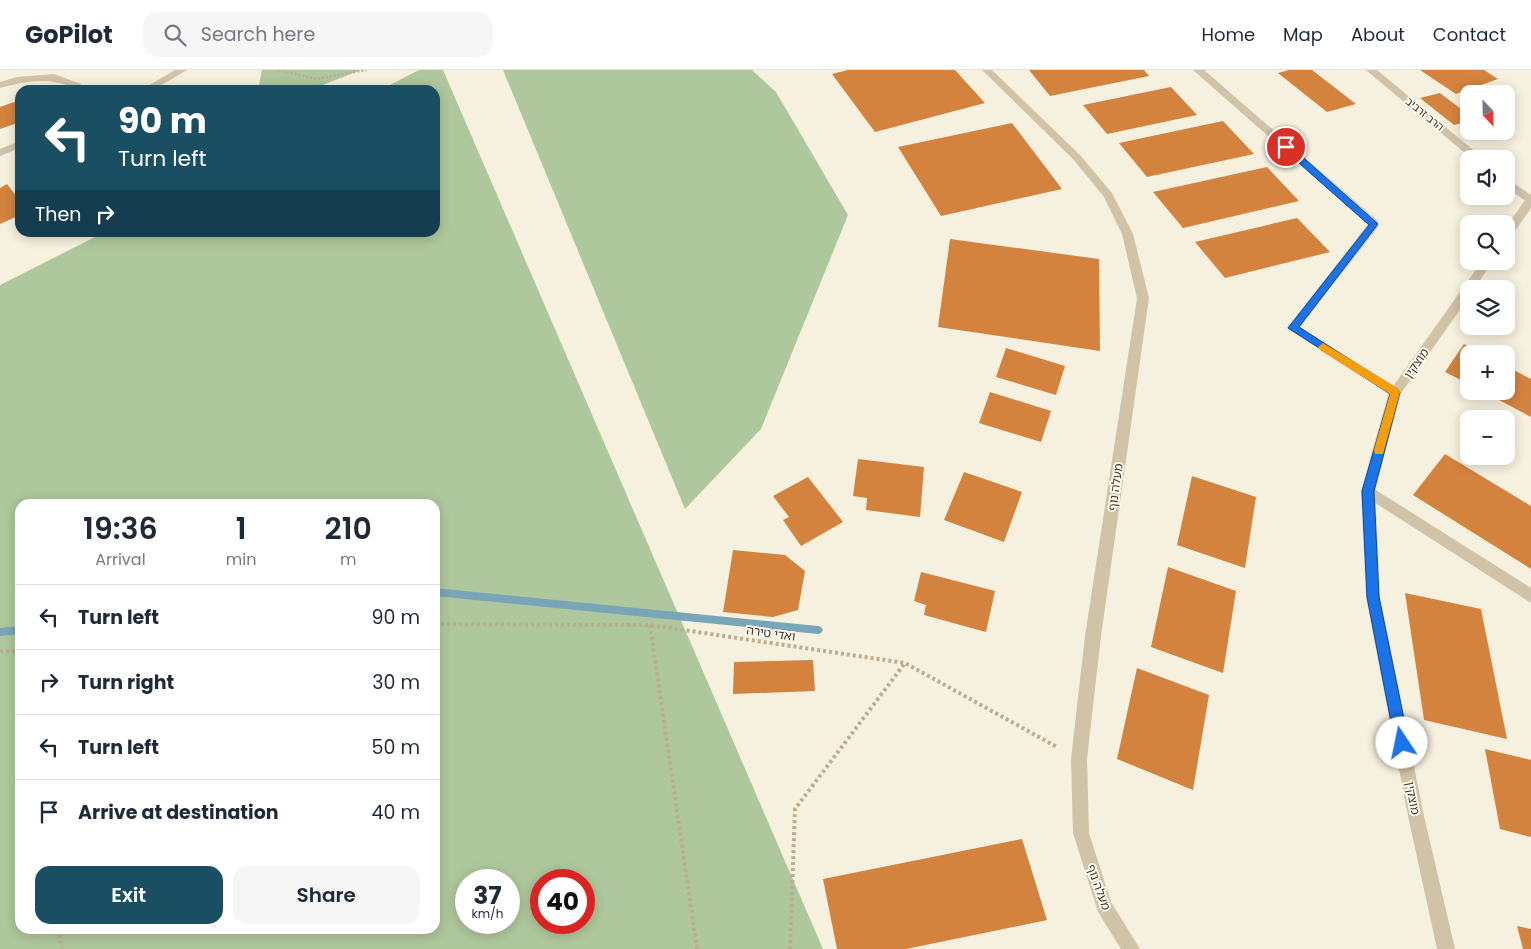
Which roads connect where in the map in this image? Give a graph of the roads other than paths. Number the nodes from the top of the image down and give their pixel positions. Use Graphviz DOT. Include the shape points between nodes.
graph roads {
  1 [pos="182,70"];
  2 [pos="987,70"];
  3 [pos="1198,70"];
  4 [pos="1371,70"];
  5 [pos="0,85"];
  6 [pos="75,85"];
  7 [pos="155,85"];
  8 [pos="15,146"];
  9 [pos="1468,150"];
  10 [pos="0,153"];
  11 [pos="1515,188"];
  12 [pos="1531,201"];
  13 [pos="1515,223"];
  14 [pos="1482,270"];
  15 [pos="1395,392"];
  16 [pos="1368,491"];
  17 [pos="1531,596"];
  18 [pos="1131,949"];
  19 [pos="1446,949"];
  1 -- 7 [label="street"];
  2 -- 18 [label="street, מעלה נוף" via="1105,189 1132,245 1143,298 1093,636 1080,759 1081,833 1104,906"];
  3 -- 15 [label="street" via="1374,224 1293,328"];
  4 -- 9 [label="street, הרב זרביב"];
  5 -- 6 [label="street" via="16,80 54,77"];
  8 -- 10 [label="street"];
  11 -- 12 [label="street"];
  12 -- 13 [label="street"];
  14 -- 15 [label="street, מוצקין"];
  15 -- 16 [label="street, מוצקין"];
  16 -- 17 [label="street"];
  16 -- 19 [label="street, מוצקין" via="1373,597"];
}
